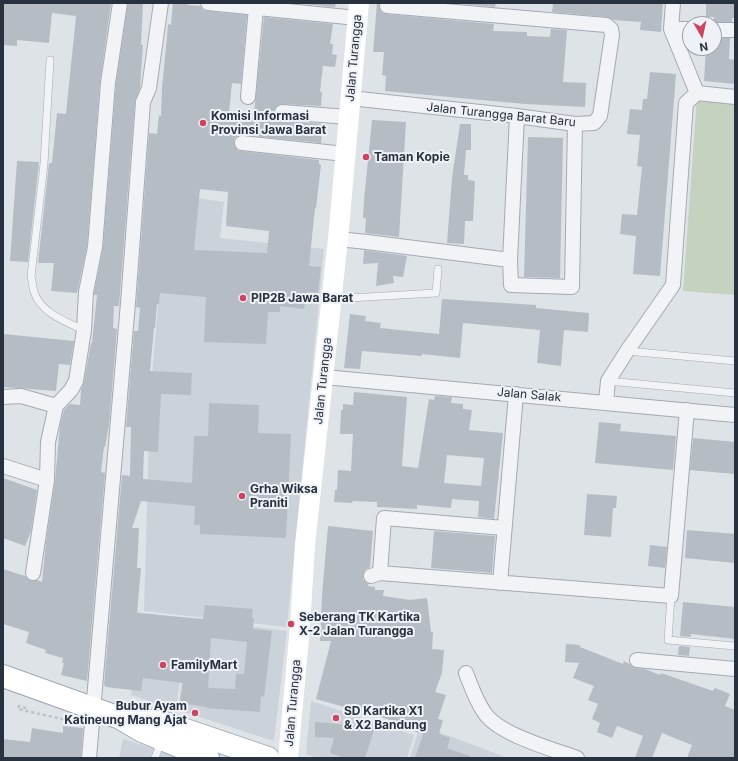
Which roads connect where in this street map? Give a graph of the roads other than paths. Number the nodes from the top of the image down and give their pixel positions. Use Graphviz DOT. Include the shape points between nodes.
graph roads {
  1 [pos="120,3"];
  2 [pos="161,3"];
  3 [pos="208,3"];
  4 [pos="673,3"];
  5 [pos="387,6"];
  6 [pos="256,8"];
  7 [pos="358,11"];
  8 [pos="671,28"];
  9 [pos="682,29"];
  10 [pos="722,30"];
  11 [pos="735,30"];
  12 [pos="50,60"];
  13 [pos="697,93"];
  14 [pos="248,97"];
  15 [pos="735,97"];
  16 [pos="349,108"];
  17 [pos="282,112"];
  18 [pos="516,116"];
  19 [pos="575,124"];
  20 [pos="242,143"];
  21 [pos="345,154"];
  22 [pos="338,239"];
  23 [pos="510,260"];
  24 [pos="438,269"];
  25 [pos="332,299"];
  26 [pos="84,330"];
  27 [pos="627,351"];
  28 [pos="735,361"];
  29 [pos="324,377"];
  30 [pos="608,381"];
  31 [pos="735,393"];
  32 [pos="516,394"];
  33 [pos="3,397"];
  34 [pos="606,402"];
  35 [pos="56,406"];
  36 [pos="687,410"];
  37 [pos="735,415"];
  38 [pos="3,466"];
  39 [pos="47,480"];
  40 [pos="504,528"];
  41 [pos="33,573"];
  42 [pos="500,583"];
  43 [pos="671,596"];
  44 [pos="734,646"];
  45 [pos="637,660"];
  46 [pos="735,669"];
  47 [pos="466,673"];
  48 [pos="3,676"];
  49 [pos="92,708"];
  50 [pos="161,740"];
  51 [pos="89,758"];
  52 [pos="208,758"];
  53 [pos="268,758"];
  54 [pos="288,758"];
  55 [pos="577,758"];
  1 -- 26 [label="street" via="108,83 95,247 86,292"];
  2 -- 49 [label="street" via="149,88 143,102 96,687"];
  3 -- 6 [label="street"];
  4 -- 8 [label="street"];
  5 -- 19 [label="street, Jalan Turangga Barat Baru" via="606,25 611,29 612,35 600,116 594,123"];
  6 -- 7 [label="street"];
  6 -- 14 [label="street"];
  7 -- 16 [label="main road, Jalan Turangga"];
  8 -- 9 [label="street"];
  8 -- 13 [label="street"];
  10 -- 11 [label="street"];
  12 -- 26 [label="lane" via="44,164 31,276 34,293 43,306 58,318"];
  13 -- 15 [label="street"];
  13 -- 27 [label="street" via="686,103 673,285"];
  16 -- 17 [label="street, Jalan Turangga Barat Baru"];
  16 -- 18 [label="street, Jalan Turangga Barat Baru"];
  16 -- 21 [label="main road, Jalan Turangga"];
  18 -- 19 [label="street, Jalan Turangga Barat Baru"];
  18 -- 23 [label="street"];
  19 -- 23 [label="street" via="572,287 511,285"];
  20 -- 21 [label="street"];
  21 -- 22 [label="main road, Jalan Turangga"];
  22 -- 23 [label="street"];
  22 -- 25 [label="main road, Jalan Turangga"];
  24 -- 25 [label="lane" via="436,293"];
  25 -- 29 [label="main road, Jalan Turangga"];
  26 -- 35 [label="street" via="76,381"];
  27 -- 28 [label="lane"];
  27 -- 30 [label="street"];
  29 -- 32 [label="street, Jalan Salak"];
  29 -- 54 [label="main road, Jalan Turangga" via="305,545"];
  30 -- 31 [label="lane"];
  30 -- 34 [label="street"];
  32 -- 34 [label="street, Jalan Salak"];
  32 -- 40 [label="street"];
  33 -- 35 [label="street" via="21,396"];
  34 -- 36 [label="street, Jalan Salak"];
  35 -- 39 [label="street" via="48,442"];
  36 -- 37 [label="street, Jalan Salak"];
  36 -- 43 [label="street"];
  38 -- 39 [label="street"];
  39 -- 41 [label="street"];
  40 -- 42 [label="street"];
  40 -- 42 [label="street" via="384,518 375,575"];
  42 -- 43 [label="street"];
  43 -- 44 [label="lane" via="668,640"];
  45 -- 46 [label="street"];
  47 -- 55 [label="street" via="484,713 495,725 507,732"];
  48 -- 49 [label="main road"];
  49 -- 50 [label="main road" via="120,718"];
  49 -- 51 [label="street"];
  50 -- 52 [label="main road"];
  50 -- 53 [label="main road"];
}
